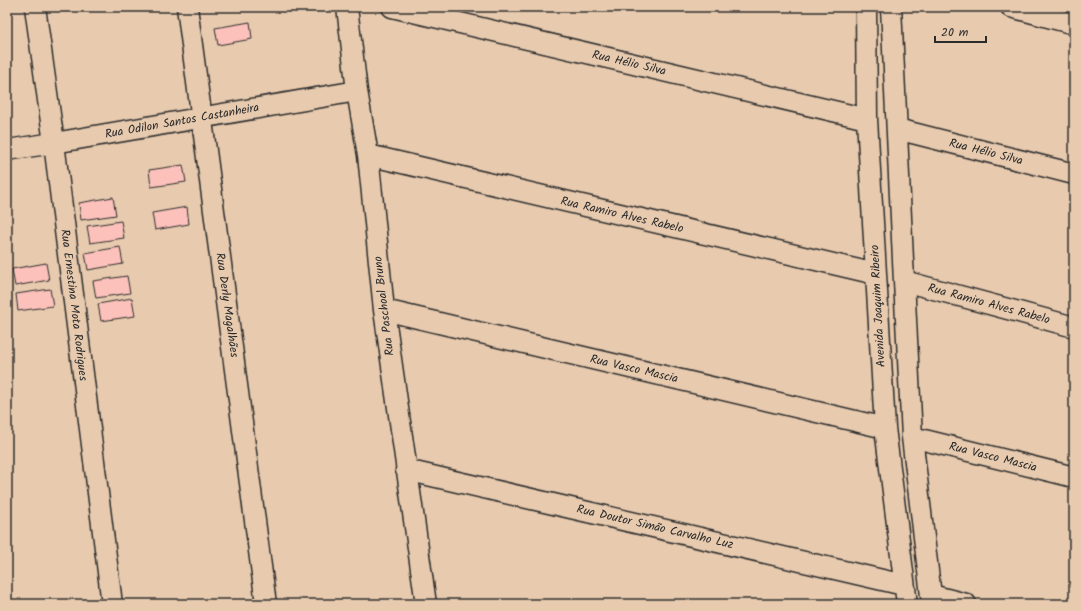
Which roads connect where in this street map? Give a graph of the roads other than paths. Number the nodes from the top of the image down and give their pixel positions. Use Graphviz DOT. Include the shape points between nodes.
graph roads {
  1 [pos="35,7"];
  2 [pos="187,7"];
  3 [pos="347,7"];
  4 [pos="392,7"];
  5 [pos="866,7"];
  6 [pos="891,7"];
  7 [pos="1011,7"];
  8 [pos="1074,24"];
  9 [pos="357,91"];
  10 [pos="202,117"];
  11 [pos="867,119"];
  12 [pos="897,129"];
  13 [pos="54,143"];
  14 [pos="7,150"];
  15 [pos="368,155"];
  16 [pos="1074,174"];
  17 [pos="876,274"];
  18 [pos="904,282"];
  19 [pos="384,310"];
  20 [pos="1074,327"];
  21 [pos="885,428"];
  22 [pos="912,437"];
  23 [pos="406,470"];
  24 [pos="1074,477"];
  25 [pos="906,595"];
  26 [pos="931,600"];
  27 [pos="112,604"];
  28 [pos="266,604"];
  29 [pos="426,604"];
  30 [pos="966,604"];
  1 -- 13 [label="street, Rua Ernestina Mota Rodrigues"];
  2 -- 10 [label="street, Rua Derly Magalhães"];
  3 -- 9 [label="street, Rua Paschoal Bruno"];
  4 -- 11 [label="street, Rua Hélio Silva"];
  5 -- 11 [label="street, Avenida Joaquim Ribeiro"];
  6 -- 12 [label="street"];
  7 -- 8 [label="street"];
  9 -- 10 [label="street, Rua Odilon Santos Castanheira"];
  9 -- 15 [label="street, Rua Paschoal Bruno"];
  10 -- 13 [label="street, Rua Odilon Santos Castanheira"];
  10 -- 28 [label="street, Rua Derly Magalhães"];
  11 -- 17 [label="street, Avenida Joaquim Ribeiro"];
  12 -- 16 [label="street, Rua Hélio Silva"];
  12 -- 18 [label="street"];
  13 -- 14 [label="street, Rua Odilon Santos Castanheira"];
  13 -- 27 [label="street, Rua Ernestina Mota Rodrigues"];
  15 -- 17 [label="street, Rua Ramiro Alves Rabelo"];
  15 -- 19 [label="street, Rua Paschoal Bruno"];
  17 -- 21 [label="street, Avenida Joaquim Ribeiro"];
  18 -- 20 [label="street, Rua Ramiro Alves Rabelo"];
  18 -- 22 [label="street"];
  19 -- 21 [label="street, Rua Vasco Mascia"];
  19 -- 23 [label="street, Rua Paschoal Bruno"];
  21 -- 25 [label="street, Avenida Joaquim Ribeiro"];
  22 -- 24 [label="street, Rua Vasco Mascia"];
  22 -- 26 [label="street"];
  23 -- 25 [label="street, Rua Doutor Simão Carvalho Luz"];
  23 -- 29 [label="street, Rua Paschoal Bruno"];
  26 -- 30 [label="street"];
}
